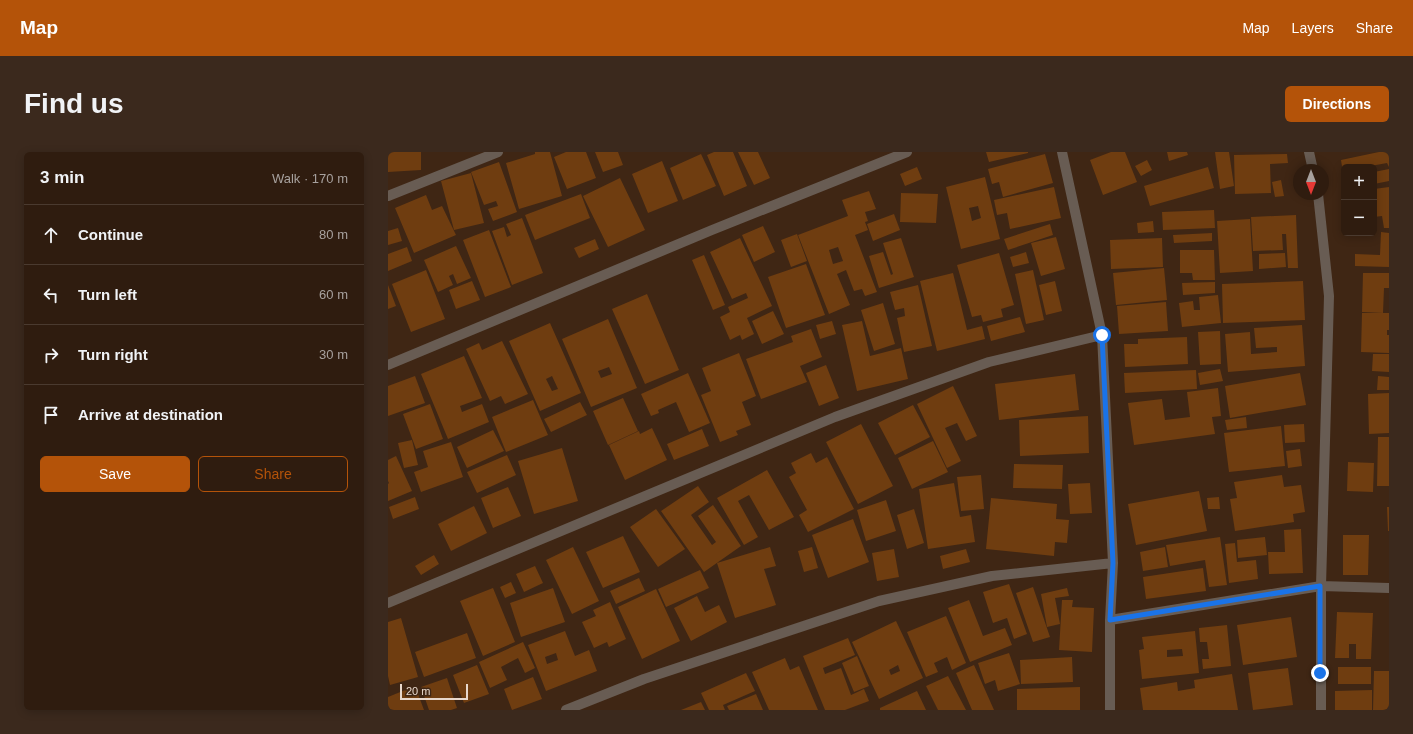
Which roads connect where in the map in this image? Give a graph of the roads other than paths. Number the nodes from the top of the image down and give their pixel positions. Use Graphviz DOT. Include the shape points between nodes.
graph roads {
  1 [pos="498,152"];
  2 [pos="907,152"];
  3 [pos="1062,152"];
  4 [pos="1309,152"];
  5 [pos="1312,164"];
  6 [pos="388,196"];
  7 [pos="1319,200"];
  8 [pos="1102,335"];
  9 [pos="388,365"];
  10 [pos="1113,563"];
  11 [pos="1320,586"];
  12 [pos="1389,588"];
  13 [pos="388,602"];
  14 [pos="1110,620"];
  15 [pos="566,710"];
  16 [pos="1110,710"];
  17 [pos="1321,710"];
  1 -- 6 [label="street"];
  2 -- 9 [label="street"];
  3 -- 8 [label="street"];
  4 -- 5 [label="street"];
  7 -- 11 [label="street" via="1330,296"];
  8 -- 10 [label="street"];
  8 -- 13 [label="street" via="989,362 835,417"];
  10 -- 14 [label="street"];
  10 -- 15 [label="street" via="992,576 879,601 644,679"];
  11 -- 12 [label="street"];
  11 -- 14 [label="street"];
  11 -- 17 [label="street"];
  14 -- 16 [label="street"];
}
